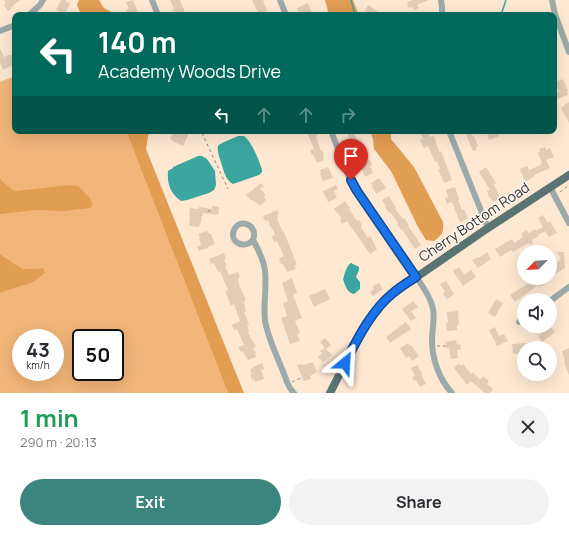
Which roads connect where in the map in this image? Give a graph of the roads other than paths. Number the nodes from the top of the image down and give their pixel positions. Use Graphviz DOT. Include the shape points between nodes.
graph roads {
  1 [pos="42,0"];
  2 [pos="152,0"];
  3 [pos="280,0"];
  4 [pos="441,0"];
  5 [pos="552,0"];
  6 [pos="32,12"];
  7 [pos="157,12"];
  8 [pos="285,12"];
  9 [pos="442,12"];
  10 [pos="554,12"];
  11 [pos="557,22"];
  12 [pos="12,26"];
  13 [pos="0,31"];
  14 [pos="569,52"];
  15 [pos="332,134"];
  16 [pos="450,134"];
  17 [pos="569,175"];
  18 [pos="550,187"];
  19 [pos="569,223"];
  20 [pos="488,228"];
  21 [pos="253,240"];
  22 [pos="416,277"];
  23 [pos="569,287"];
  24 [pos="557,296"];
  25 [pos="294,393"];
  26 [pos="330,393"];
  27 [pos="452,393"];
  1 -- 6 [label="street"];
  2 -- 7 [label="street"];
  3 -- 8 [label="street"];
  4 -- 9 [label="street"];
  5 -- 10 [label="street"];
  11 -- 14 [label="street"];
  12 -- 13 [label="street"];
  15 -- 22 [label="street" via="353,186"];
  16 -- 20 [label="street"];
  17 -- 18 [label="main road, Cherry Bottom Road"];
  18 -- 19 [label="street"];
  18 -- 20 [label="main road, Cherry Bottom Road"];
  20 -- 22 [label="main road, Cherry Bottom Road"];
  21 -- 25 [label="street" via="265,270 265,321 288,384"];
  22 -- 26 [label="main road, Cherry Bottom Road" via="380,306 361,332"];
  22 -- 27 [label="street" via="432,302 434,357 445,386"];
  23 -- 24 [label="street"];
}
